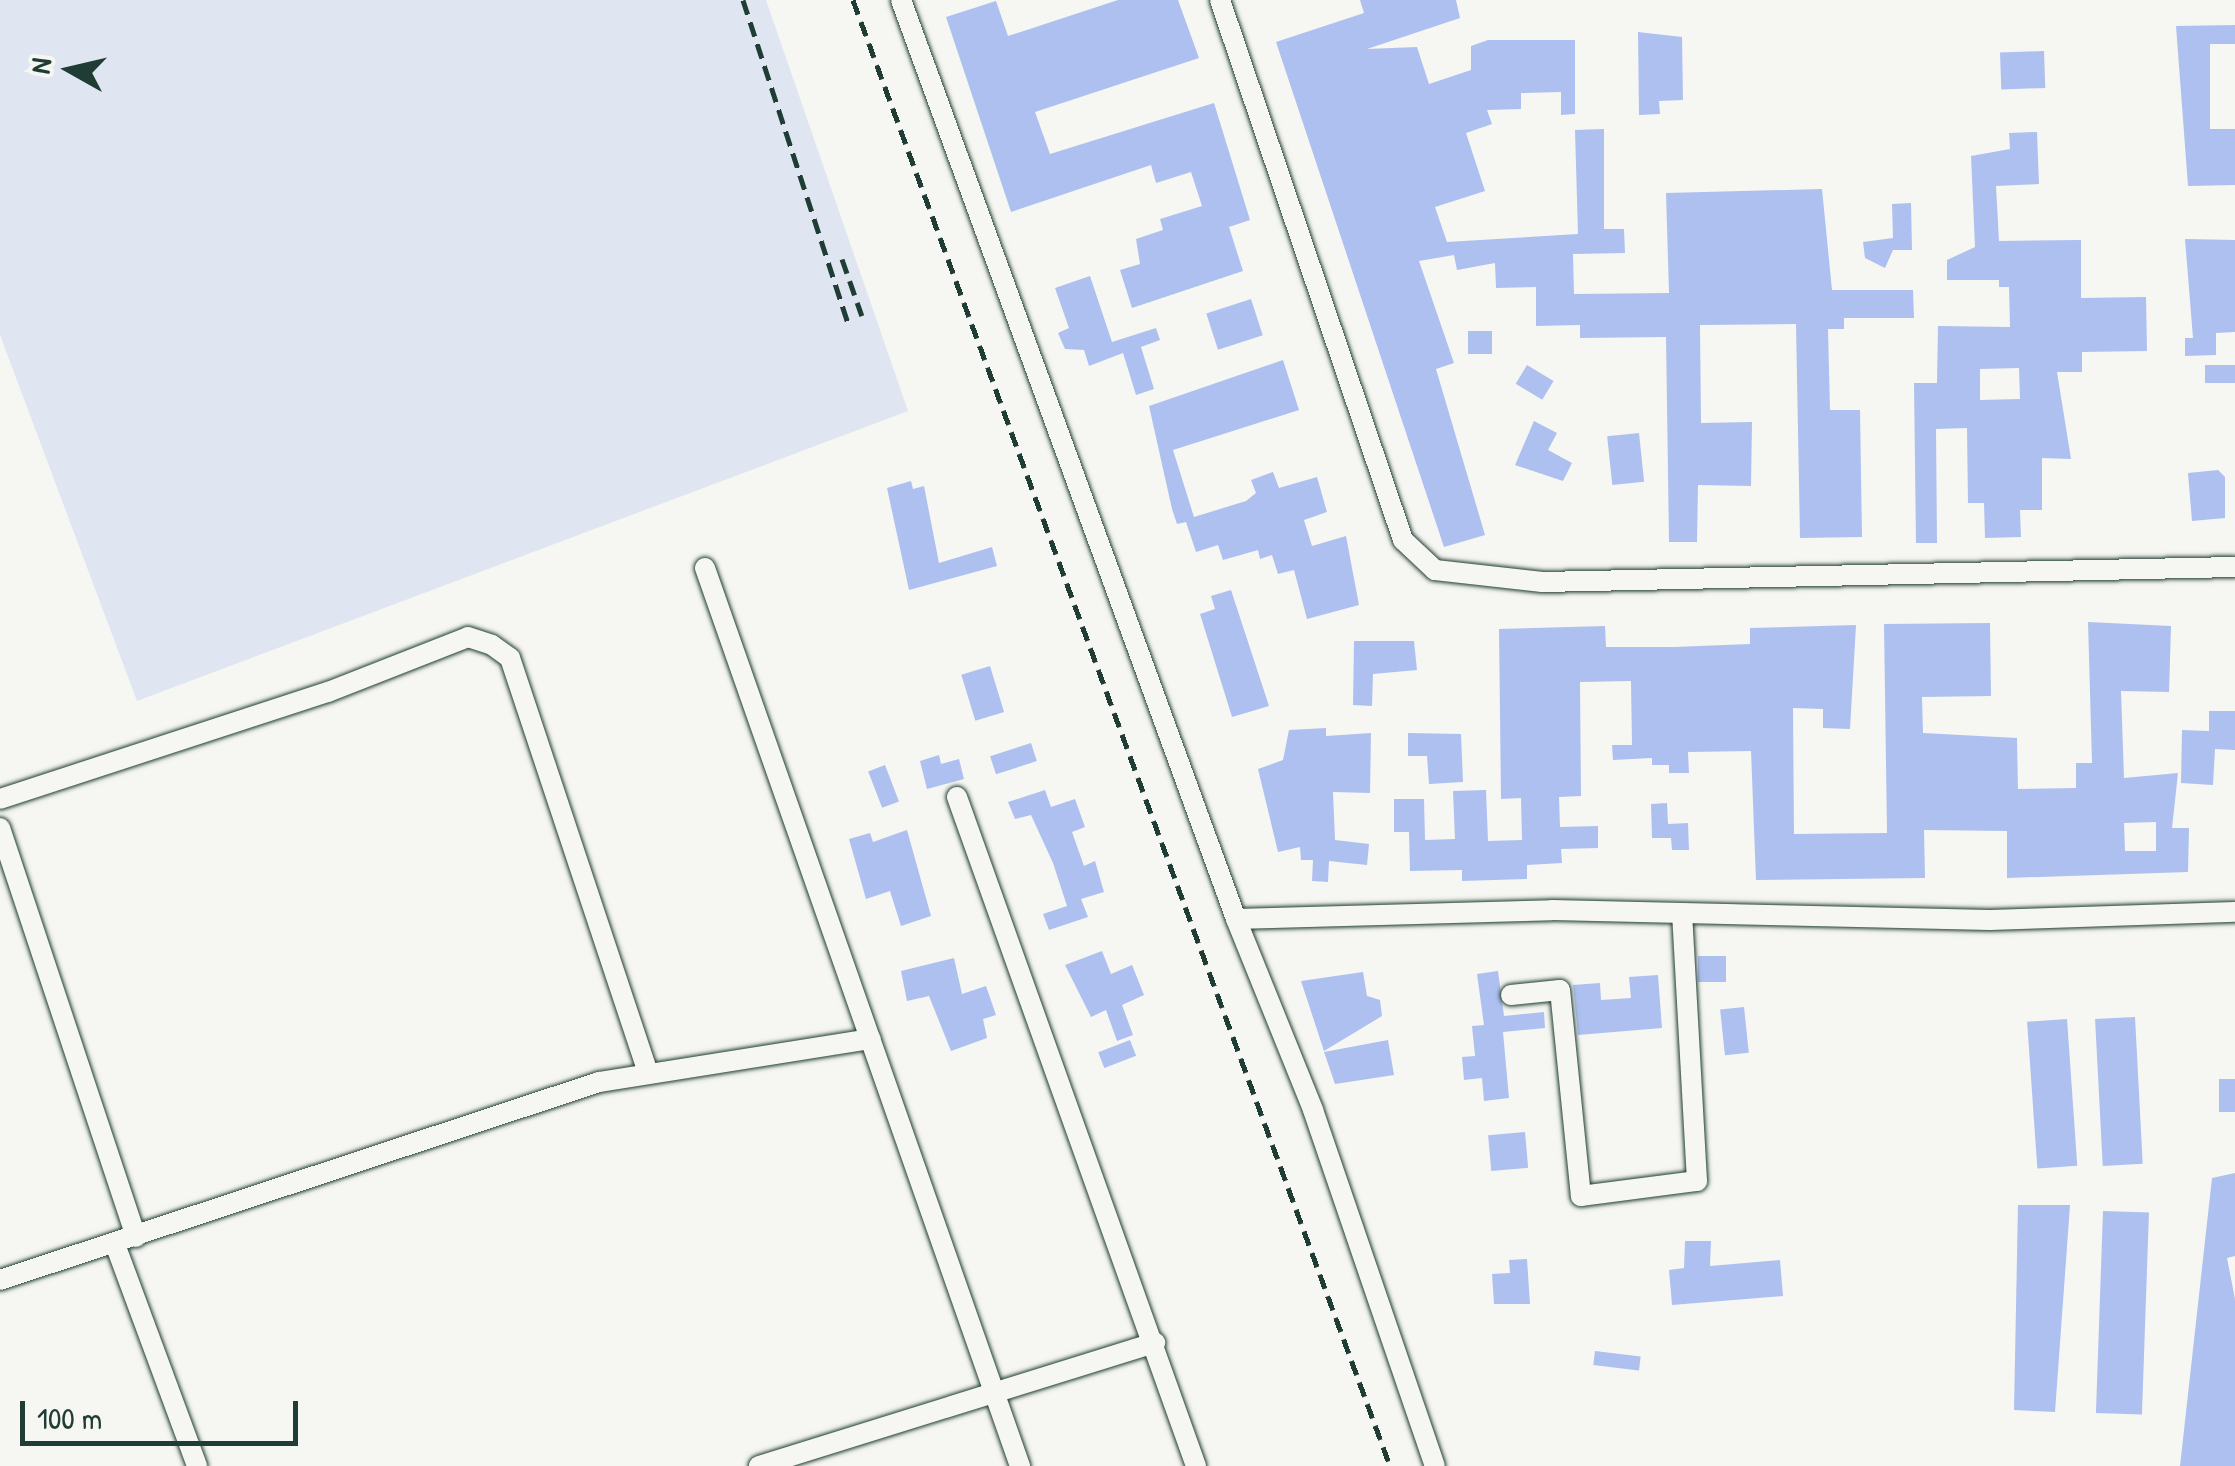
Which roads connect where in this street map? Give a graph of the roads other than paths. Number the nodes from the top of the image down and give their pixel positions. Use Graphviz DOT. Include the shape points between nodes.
graph roads {
  1 [pos="901,0"];
  2 [pos="1220,0"];
  3 [pos="705,568"];
  4 [pos="2235,568"];
  5 [pos="957,797"];
  6 [pos="0,798"];
  7 [pos="0,828"];
  8 [pos="2235,912"];
  9 [pos="1682,913"];
  10 [pos="1236,919"];
  11 [pos="1511,995"];
  12 [pos="872,1040"];
  13 [pos="648,1072"];
  14 [pos="136,1237"];
  15 [pos="115,1244"];
  16 [pos="0,1280"];
  17 [pos="1154,1343"];
  18 [pos="993,1389"];
  19 [pos="198,1466"];
  20 [pos="759,1466"];
  21 [pos="1020,1466"];
  22 [pos="1196,1466"];
  23 [pos="1436,1466"];
  1 -- 10 [label="street"];
  2 -- 4 [label="street" via="1403,540 1434,570 1542,582"];
  3 -- 12 [label="street"];
  5 -- 17 [label="street"];
  6 -- 13 [label="street" via="328,692 468,637 492,645 510,658"];
  7 -- 14 [label="street"];
  8 -- 9 [label="street" via="1990,920"];
  9 -- 10 [label="street"];
  9 -- 11 [label="street" via="1698,1181 1581,1196 1560,990"];
  10 -- 23 [label="street" via="1313,1110"];
  12 -- 13 [label="street"];
  12 -- 18 [label="street"];
  13 -- 14 [label="street" via="375,1153"];
  14 -- 15 [label="street"];
  15 -- 16 [label="street"];
  15 -- 19 [label="street"];
  17 -- 18 [label="street"];
  17 -- 22 [label="street"];
  18 -- 20 [label="street"];
  18 -- 21 [label="street"];
}
